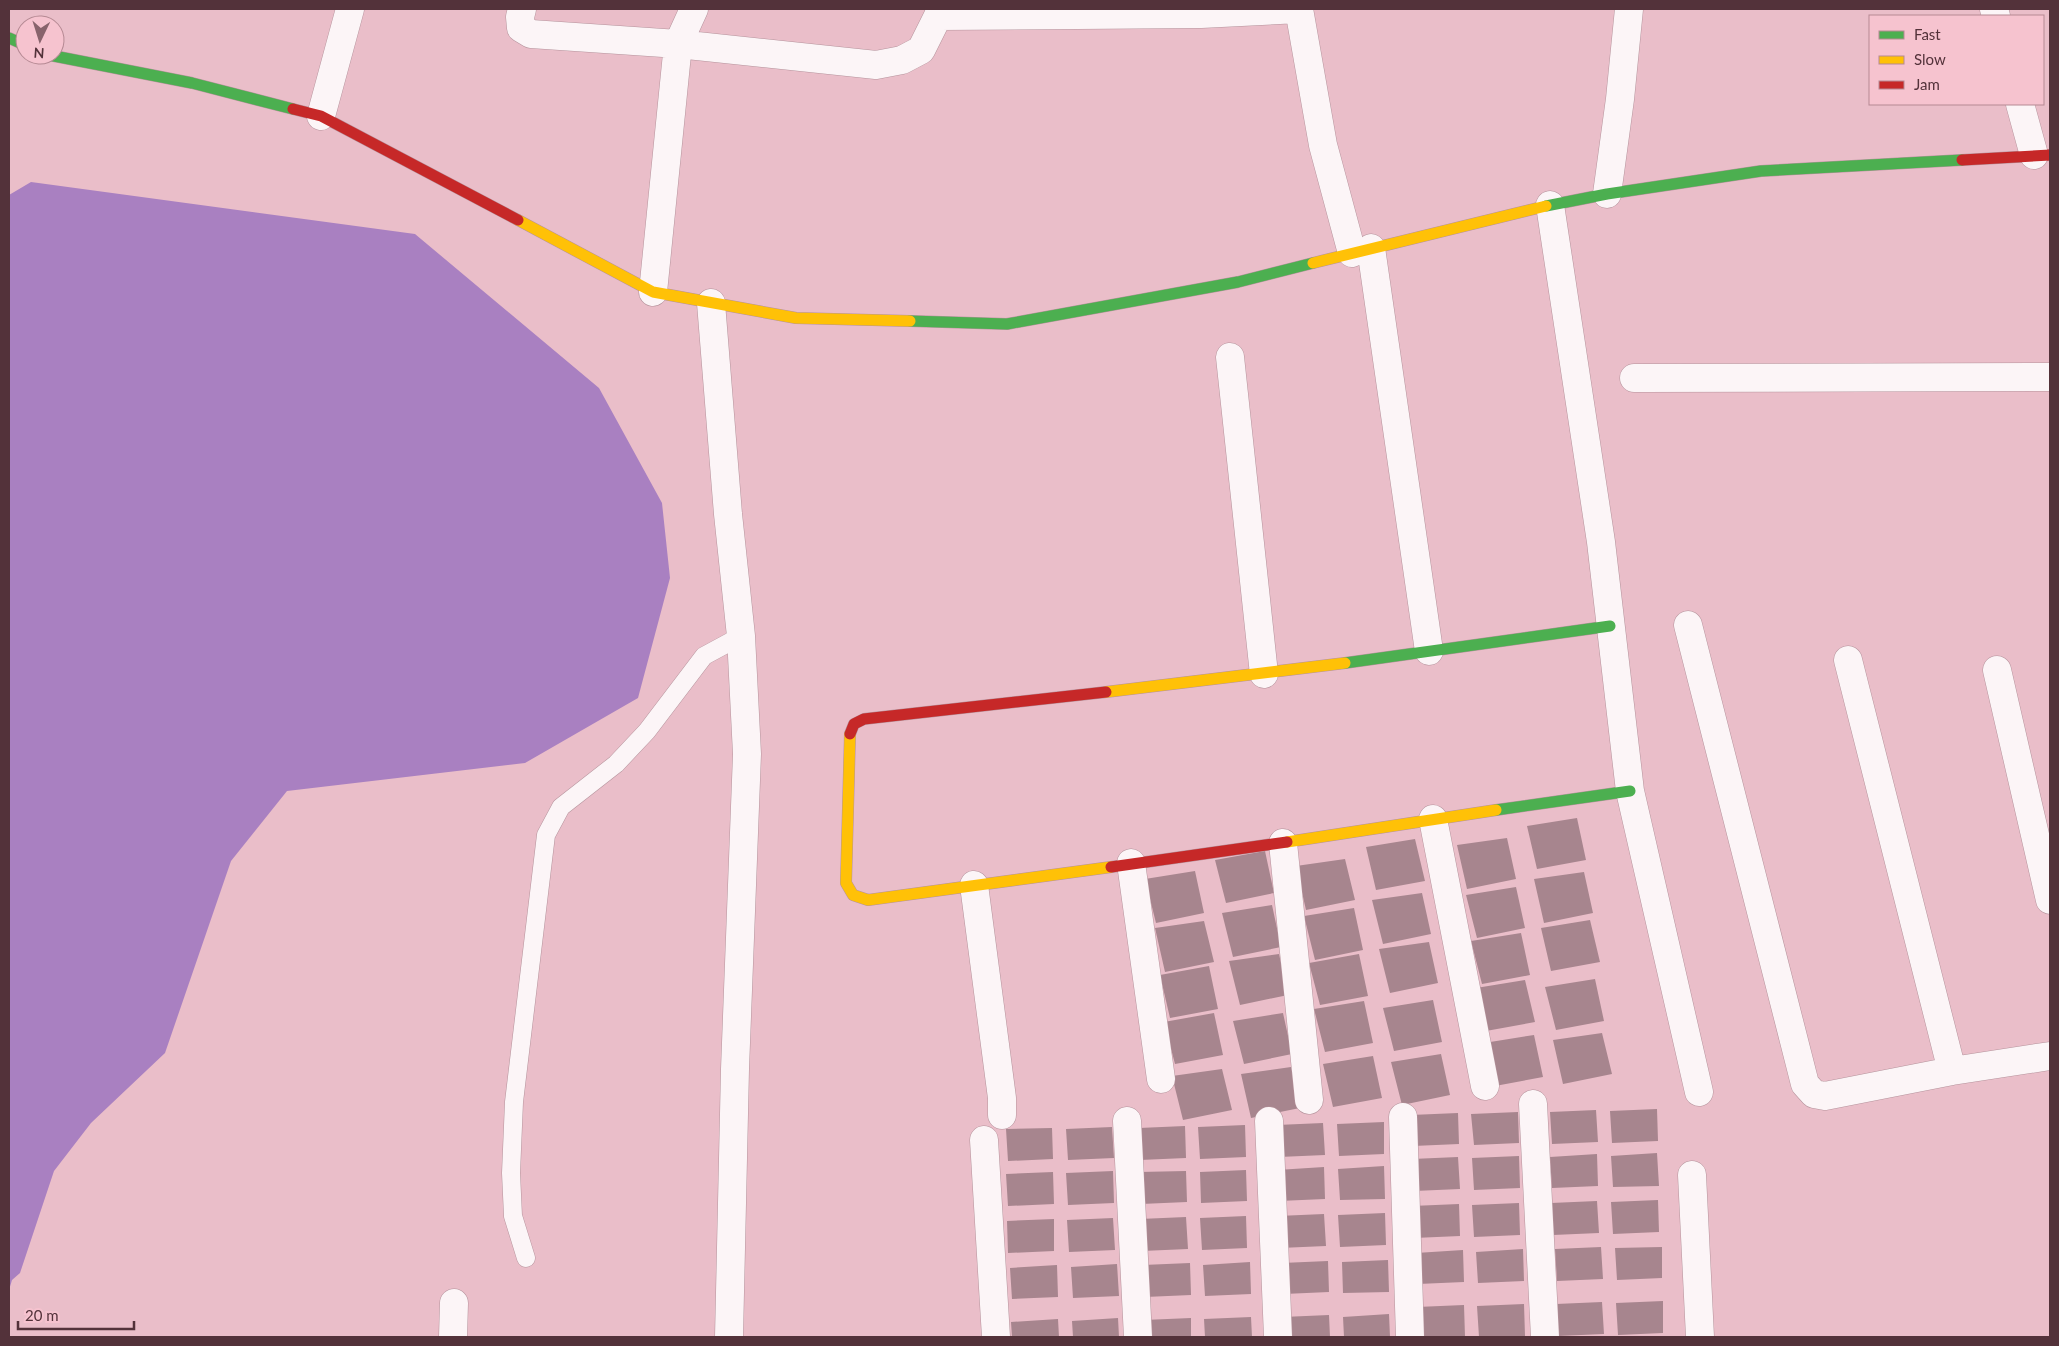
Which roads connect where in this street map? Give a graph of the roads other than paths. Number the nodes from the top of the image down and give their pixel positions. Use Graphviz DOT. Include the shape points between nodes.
graph roads {
  1 [pos="350,9"];
  2 [pos="522,9"];
  3 [pos="694,9"];
  4 [pos="1299,9"];
  5 [pos="1629,9"];
  6 [pos="939,12"];
  7 [pos="678,44"];
  8 [pos="65,58"];
  9 [pos="2020,105"];
  10 [pos="321,116"];
  11 [pos="2042,155"];
  12 [pos="1607,194"];
  13 [pos="1550,205"];
  14 [pos="1361,251"];
  15 [pos="653,292"];
  16 [pos="711,303"];
  17 [pos="1230,357"];
  18 [pos="2050,376"];
  19 [pos="1634,378"];
  20 [pos="1610,626"];
  21 [pos="1688,626"];
  22 [pos="741,636"];
  23 [pos="1429,651"];
  24 [pos="1848,660"];
  25 [pos="1997,670"];
  26 [pos="1264,674"];
  27 [pos="1630,791"];
  28 [pos="1433,818"];
  29 [pos="1283,843"];
  30 [pos="1131,863"];
  31 [pos="974,885"];
  32 [pos="2050,900"];
  33 [pos="2050,1056"];
  34 [pos="1952,1072"];
  35 [pos="1162,1079"];
  36 [pos="1485,1086"];
  37 [pos="1699,1092"];
  38 [pos="1309,1100"];
  39 [pos="1533,1104"];
  40 [pos="1002,1115"];
  41 [pos="1403,1116"];
  42 [pos="1127,1121"];
  43 [pos="1269,1121"];
  44 [pos="984,1140"];
  45 [pos="1692,1175"];
  46 [pos="526,1258"];
  47 [pos="454,1303"];
  48 [pos="453,1337"];
  49 [pos="729,1337"];
  50 [pos="996,1337"];
  51 [pos="1138,1337"];
  52 [pos="1278,1337"];
  53 [pos="1410,1337"];
  54 [pos="1545,1337"];
  55 [pos="1700,1337"];
  1 -- 10 [label="street"];
  2 -- 7 [label="street" via="522,28 531,34"];
  3 -- 7 [label="street"];
  4 -- 6 [label="street" via="1201,14"];
  4 -- 14 [label="street" via="1323,145"];
  5 -- 12 [label="street"];
  6 -- 7 [label="street" via="921,50 902,60 876,65"];
  7 -- 15 [label="street"];
  8 -- 10 [label="street" via="192,83"];
  9 -- 11 [label="street"];
  10 -- 15 [label="street"];
  11 -- 12 [label="street" via="1761,171"];
  12 -- 13 [label="street"];
  13 -- 14 [label="street"];
  13 -- 20 [label="street" via="1601,542"];
  14 -- 16 [label="street" via="1238,282 1006,324 796,318"];
  14 -- 23 [label="street"];
  15 -- 16 [label="street"];
  16 -- 22 [label="street"];
  17 -- 26 [label="street"];
  18 -- 19 [label="street"];
  20 -- 23 [label="street"];
  20 -- 27 [label="street"];
  21 -- 34 [label="street" via="1805,1084 1814,1094 1825,1096"];
  22 -- 46 [label="lane" via="704,656 647,730 616,764 561,807 546,835 514,1102 513,1216"];
  22 -- 49 [label="street" via="747,754"];
  23 -- 26 [label="street"];
  24 -- 34 [label="street"];
  25 -- 32 [label="street"];
  26 -- 31 [label="street" via="864,718 856,722 850,734 846,883 853,895 868,900"];
  27 -- 28 [label="street"];
  27 -- 37 [label="street"];
  28 -- 29 [label="street"];
  28 -- 36 [label="street"];
  29 -- 30 [label="street"];
  29 -- 38 [label="street"];
  30 -- 31 [label="street"];
  30 -- 35 [label="street"];
  31 -- 40 [label="street"];
  33 -- 34 [label="street"];
  39 -- 54 [label="street"];
  41 -- 53 [label="street"];
  42 -- 51 [label="street"];
  43 -- 52 [label="street"];
  44 -- 50 [label="street"];
  45 -- 55 [label="street"];
  47 -- 48 [label="street"];
}
